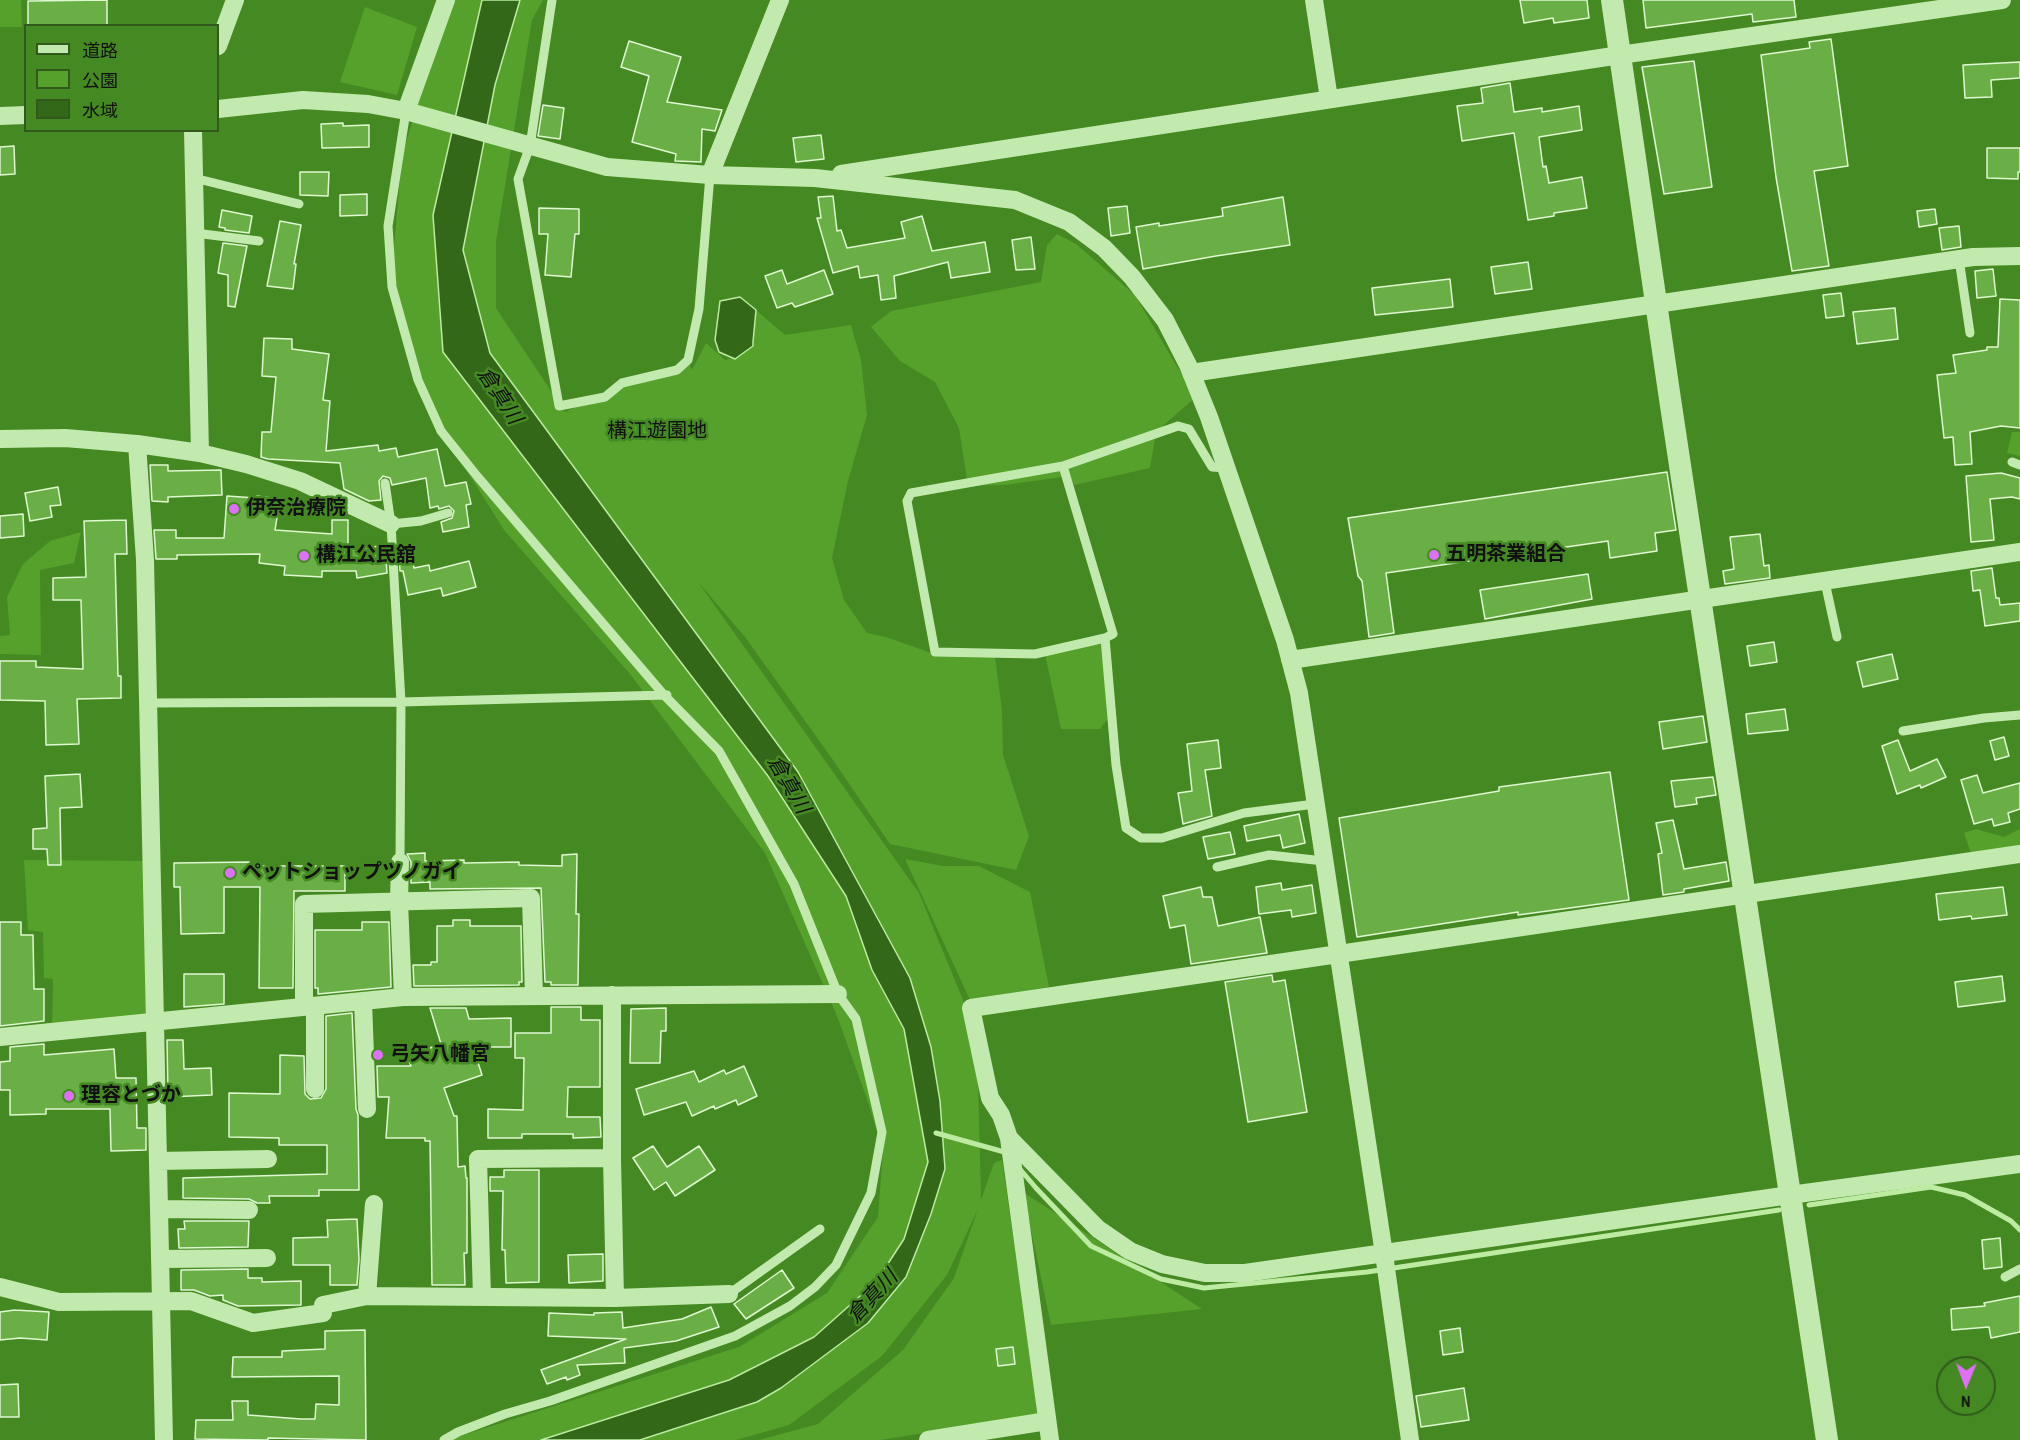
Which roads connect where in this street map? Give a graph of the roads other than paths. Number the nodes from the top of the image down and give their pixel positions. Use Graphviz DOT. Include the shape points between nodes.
graph roads {
  1 [pos="235,0"];
  2 [pos="446,0"];
  3 [pos="552,0"];
  4 [pos="780,0"];
  5 [pos="1314,0"];
  6 [pos="1612,0"];
  7 [pos="2002,0"];
  8 [pos="219,42"];
  9 [pos="1620,55"];
  10 [pos="1329,99"];
  11 [pos="219,109"];
  12 [pos="411,113"];
  13 [pos="24,115"];
  14 [pos="0,116"];
  15 [pos="193,132"];
  16 [pos="523,144"];
  17 [pos="710,176"];
  18 [pos="194,178"];
  19 [pos="814,178"];
  20 [pos="299,204"];
  21 [pos="195,233"];
  22 [pos="259,241"];
  23 [pos="2020,256"];
  24 [pos="1959,259"];
  25 [pos="1656,305"];
  26 [pos="1970,333"];
  27 [pos="1191,373"];
  28 [pos="0,439"];
  29 [pos="136,444"];
  30 [pos="200,453"];
  31 [pos="1063,466"];
  32 [pos="1226,468"];
  33 [pos="385,483"];
  34 [pos="448,513"];
  35 [pos="391,524"];
  36 [pos="2020,552"];
  37 [pos="1825,582"];
  38 [pos="1700,600"];
  39 [pos="1837,637"];
  40 [pos="1106,638"];
  41 [pos="1290,660"];
  42 [pos="665,695"];
  43 [pos="401,702"];
  44 [pos="148,703"];
  45 [pos="2020,715"];
  46 [pos="1903,731"];
  47 [pos="1316,804"];
  48 [pos="2020,854"];
  49 [pos="1324,861"];
  50 [pos="400,862"];
  51 [pos="1217,867"];
  52 [pos="1745,895"];
  53 [pos="399,902"];
  54 [pos="1339,955"];
  55 [pos="838,994"];
  56 [pos="612,995"];
  57 [pos="534,996"];
  58 [pos="403,997"];
  59 [pos="363,1001"];
  60 [pos="309,1007"];
  61 [pos="154,1023"];
  62 [pos="0,1037"];
  63 [pos="315,1089"];
  64 [pos="367,1109"];
  65 [pos="1009,1143"];
  66 [pos="612,1158"];
  67 [pos="268,1159"];
  68 [pos="158,1161"];
  69 [pos="2020,1164"];
  70 [pos="1790,1195"];
  71 [pos="374,1204"];
  72 [pos="159,1209"];
  73 [pos="249,1210"];
  74 [pos="820,1229"];
  75 [pos="267,1258"];
  76 [pos="1385,1258"];
  77 [pos="160,1259"];
  78 [pos="2020,1269"];
  79 [pos="2005,1277"];
  80 [pos="0,1287"];
  81 [pos="729,1294"];
  82 [pos="367,1296"];
  83 [pos="482,1297"];
  84 [pos="615,1298"];
  85 [pos="161,1300"];
  86 [pos="1047,1421"];
  87 [pos="164,1440"];
  88 [pos="444,1440"];
  89 [pos="928,1440"];
  90 [pos="1050,1440"];
  91 [pos="1410,1440"];
  92 [pos="1827,1440"];
  1 -- 8 [label="street"];
  2 -- 12 [label="street"];
  3 -- 16 [label="lane"];
  4 -- 17 [label="street"];
  5 -- 10 [label="street"];
  6 -- 9 [label="street"];
  7 -- 9 [label="street"];
  9 -- 10 [label="street"];
  9 -- 25 [label="street"];
  10 -- 19 [label="street"];
  11 -- 12 [label="street" via="303,100 368,104"];
  12 -- 16 [label="street"];
  12 -- 42 [label="lane" via="388,226 392,287 418,380 441,431"];
  13 -- 14 [label="street"];
  15 -- 18 [label="street"];
  16 -- 17 [label="street" via="607,167"];
  16 -- 17 [label="lane" via="518,179 559,406 605,397 622,383 677,370 688,360 699,309"];
  17 -- 19 [label="street"];
  18 -- 20 [label="lane"];
  18 -- 21 [label="street"];
  19 -- 27 [label="street" via="1015,200 1069,222 1104,248 1132,277 1165,320"];
  21 -- 22 [label="lane"];
  21 -- 30 [label="street"];
  23 -- 24 [label="street"];
  24 -- 25 [label="street"];
  24 -- 26 [label="lane"];
  25 -- 27 [label="street"];
  25 -- 38 [label="street"];
  27 -- 32 [label="street"];
  28 -- 29 [label="street" via="65,438"];
  29 -- 30 [label="street"];
  29 -- 44 [label="street" via="145,560"];
  30 -- 35 [label="street" via="300,481"];
  31 -- 32 [label="lane" via="1178,426 1189,429 1212,467"];
  31 -- 40 [label="lane" via="1113,634"];
  31 -- 40 [label="lane" via="911,493 907,501 935,652 1035,654"];
  32 -- 41 [label="street"];
  33 -- 35 [label="lane"];
  34 -- 35 [label="lane"];
  35 -- 43 [label="lane"];
  36 -- 37 [label="street"];
  37 -- 38 [label="street"];
  37 -- 39 [label="lane"];
  38 -- 41 [label="street"];
  38 -- 52 [label="street"];
  40 -- 47 [label="lane" via="1116,765 1126,828 1141,838 1162,838 1244,813"];
  41 -- 47 [label="street"];
  42 -- 43 [label="lane"];
  42 -- 55 [label="lane" via="719,751 744,793 794,884"];
  43 -- 44 [label="lane"];
  43 -- 50 [label="lane"];
  44 -- 61 [label="street"];
  45 -- 46 [label="lane"];
  47 -- 49 [label="street"];
  48 -- 52 [label="street"];
  49 -- 51 [label="lane" via="1269,855"];
  49 -- 54 [label="street"];
  50 -- 53 [label="street"];
  52 -- 54 [label="street"];
  52 -- 70 [label="street"];
  53 -- 57 [label="street" via="531,898"];
  53 -- 58 [label="street"];
  53 -- 60 [label="street" via="304,904"];
  54 -- 65 [label="street" via="971,1008 990,1098 1001,1115"];
  54 -- 76 [label="street"];
  55 -- 56 [label="street"];
  55 -- 88 [label="lane" via="856,1019 882,1132 871,1193 836,1265 790,1306 735,1336 505,1414"];
  56 -- 57 [label="street"];
  56 -- 66 [label="street"];
  57 -- 58 [label="street"];
  58 -- 59 [label="street"];
  59 -- 60 [label="street"];
  59 -- 64 [label="street"];
  60 -- 61 [label="street"];
  60 -- 63 [label="street"];
  61 -- 62 [label="street"];
  61 -- 68 [label="street"];
  65 -- 76 [label="street" via="1098,1229 1130,1251 1162,1264 1205,1273 1245,1273"];
  65 -- 86 [label="street"];
  66 -- 83 [label="street" via="478,1159"];
  66 -- 84 [label="street"];
  67 -- 68 [label="street"];
  68 -- 72 [label="street"];
  69 -- 70 [label="street"];
  70 -- 76 [label="street"];
  70 -- 92 [label="street"];
  71 -- 82 [label="street"];
  72 -- 73 [label="street"];
  72 -- 77 [label="street"];
  74 -- 81 [label="lane"];
  75 -- 77 [label="street"];
  76 -- 91 [label="street"];
  77 -- 85 [label="street"];
  78 -- 79 [label="lane"];
  80 -- 85 [label="street" via="59,1302"];
  81 -- 84 [label="street"];
  82 -- 83 [label="street"];
  82 -- 85 [label="street" via="323,1305 323,1313 254,1323 191,1301"];
  83 -- 84 [label="street"];
  85 -- 87 [label="street"];
  86 -- 89 [label="street"];
  86 -- 90 [label="street"];
}
